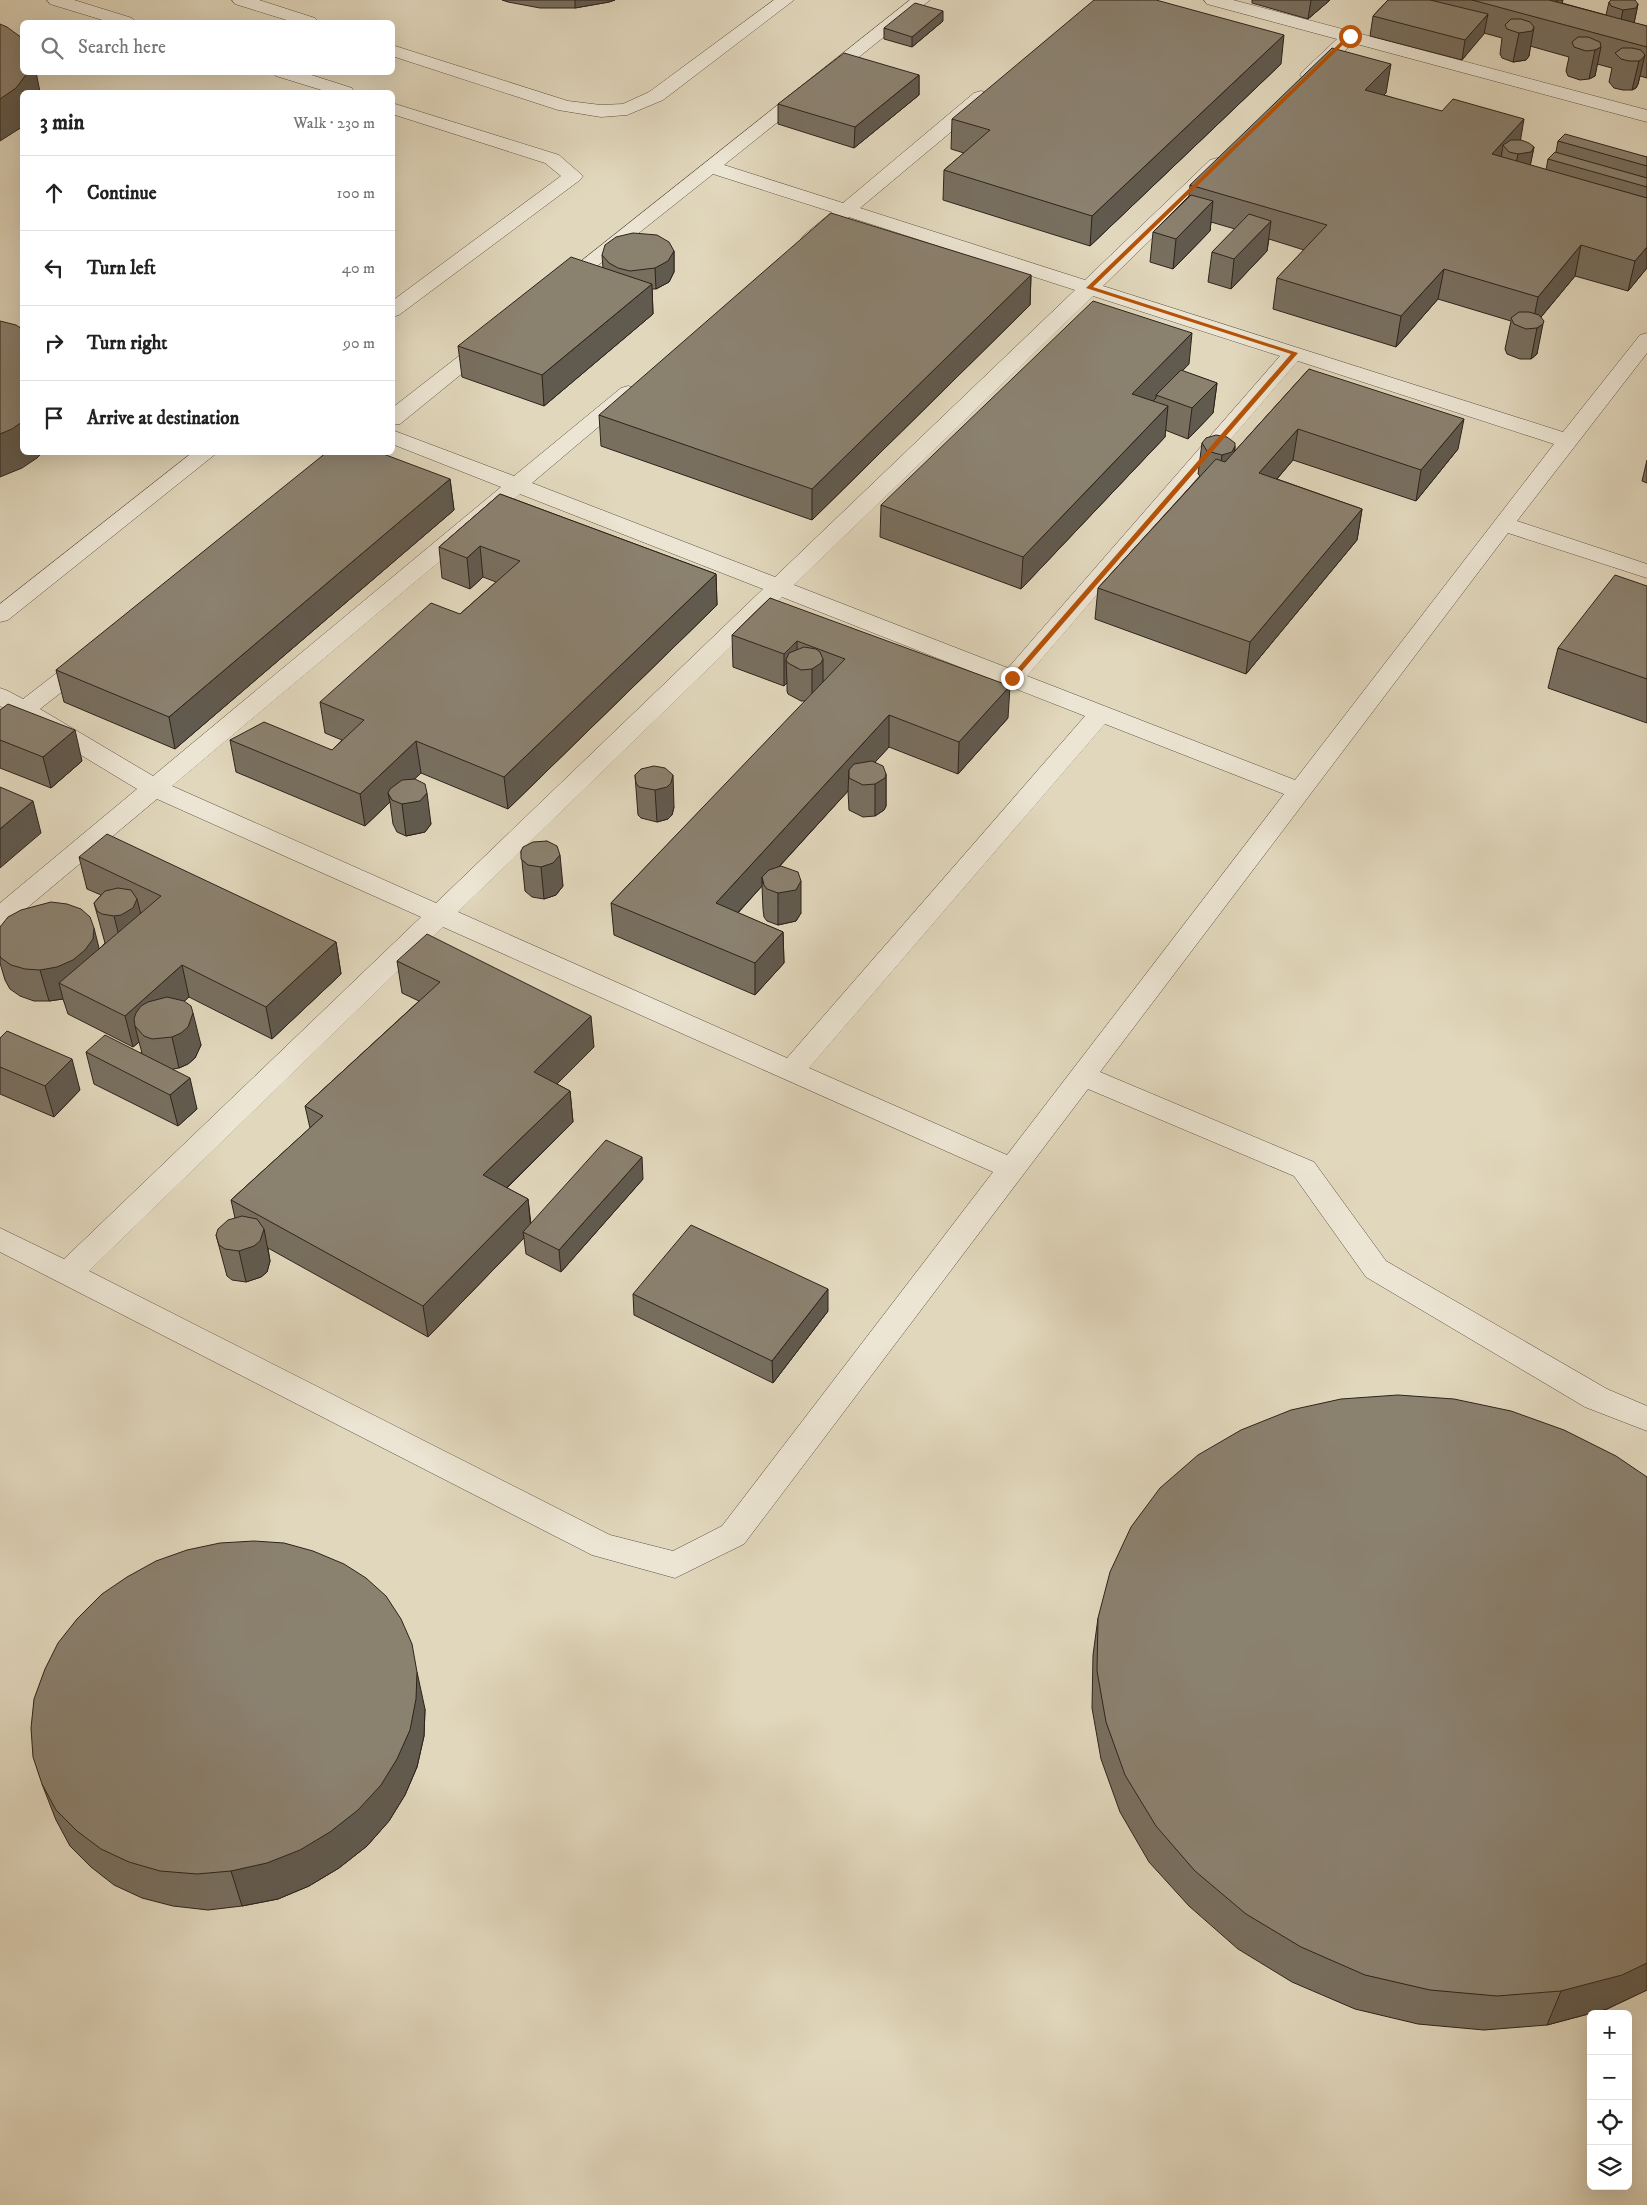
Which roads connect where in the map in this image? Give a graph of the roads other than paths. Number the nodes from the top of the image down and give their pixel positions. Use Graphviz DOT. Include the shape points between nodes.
graph roads {
  1 [pos="56,0"];
  2 [pos="241,0"];
  3 [pos="785,0"];
  4 [pos="921,0"];
  5 [pos="1213,0"];
  6 [pos="120,20"];
  7 [pos="303,20"];
  8 [pos="1350,36"];
  9 [pos="395,51"];
  10 [pos="291,75"];
  11 [pos="998,83"];
  12 [pos="339,90"];
  13 [pos="1293,91"];
  14 [pos="395,109"];
  15 [pos="1647,116"];
  16 [pos="1230,152"];
  17 [pos="711,166"];
  18 [pos="846,210"];
  19 [pos="792,254"];
  20 [pos="1089,288"];
  21 [pos="548,296"];
  22 [pos="395,309"];
  23 [pos="501,333"];
  24 [pos="1647,339"];
  25 [pos="1294,353"];
  26 [pos="640,382"];
  27 [pos="395,417"];
  28 [pos="395,437"];
  29 [pos="1568,441"];
  30 [pos="203,455"];
  31 [pos="518,484"];
  32 [pos="1504,524"];
  33 [pos="1647,571"];
  34 [pos="779,587"];
  35 [pos="0,615"];
  36 [pos="101,649"];
  37 [pos="1012,678"];
  38 [pos="0,696"];
  39 [pos="24,710"];
  40 [pos="1101,713"];
  41 [pos="154,788"];
  42 [pos="1300,791"];
  43 [pos="439,915"];
  44 [pos="0,917"];
  45 [pos="791,1071"];
  46 [pos="1083,1076"];
  47 [pos="1012,1169"];
  48 [pos="0,1238"];
  49 [pos="68,1273"];
  50 [pos="1647,1419"];
  1 -- 6 [label="lane"];
  2 -- 7 [label="lane"];
  3 -- 9 [label="lane" via="656,96 627,109 601,111 564,106"];
  4 -- 17 [label="lane"];
  5 -- 8 [label="lane"];
  8 -- 13 [label="lane"];
  8 -- 15 [label="lane"];
  10 -- 12 [label="lane"];
  11 -- 18 [label="lane"];
  14 -- 22 [label="lane" via="552,159 573,176"];
  16 -- 20 [label="lane"];
  17 -- 18 [label="lane"];
  17 -- 21 [label="lane"];
  18 -- 19 [label="lane"];
  18 -- 20 [label="lane"];
  20 -- 25 [label="lane"];
  20 -- 34 [label="lane"];
  23 -- 27 [label="lane"];
  24 -- 29 [label="lane"];
  25 -- 29 [label="lane"];
  25 -- 37 [label="lane"];
  26 -- 31 [label="lane"];
  28 -- 31 [label="lane"];
  29 -- 32 [label="lane"];
  30 -- 35 [label="lane"];
  31 -- 34 [label="lane"];
  31 -- 41 [label="lane"];
  32 -- 33 [label="lane"];
  32 -- 42 [label="lane"];
  34 -- 37 [label="lane"];
  34 -- 43 [label="lane"];
  36 -- 39 [label="lane"];
  37 -- 40 [label="lane"];
  38 -- 39 [label="lane"];
  39 -- 41 [label="lane"];
  40 -- 42 [label="lane"];
  40 -- 45 [label="lane"];
  41 -- 43 [label="lane"];
  41 -- 44 [label="lane"];
  42 -- 46 [label="lane"];
  43 -- 45 [label="lane"];
  43 -- 49 [label="lane"];
  45 -- 47 [label="lane"];
  46 -- 47 [label="lane"];
  46 -- 50 [label="lane" via="1304,1169 1376,1269 1596,1398"];
  47 -- 49 [label="lane" via="733,1535 675,1565 603,1546"];
  48 -- 49 [label="lane"];
}
